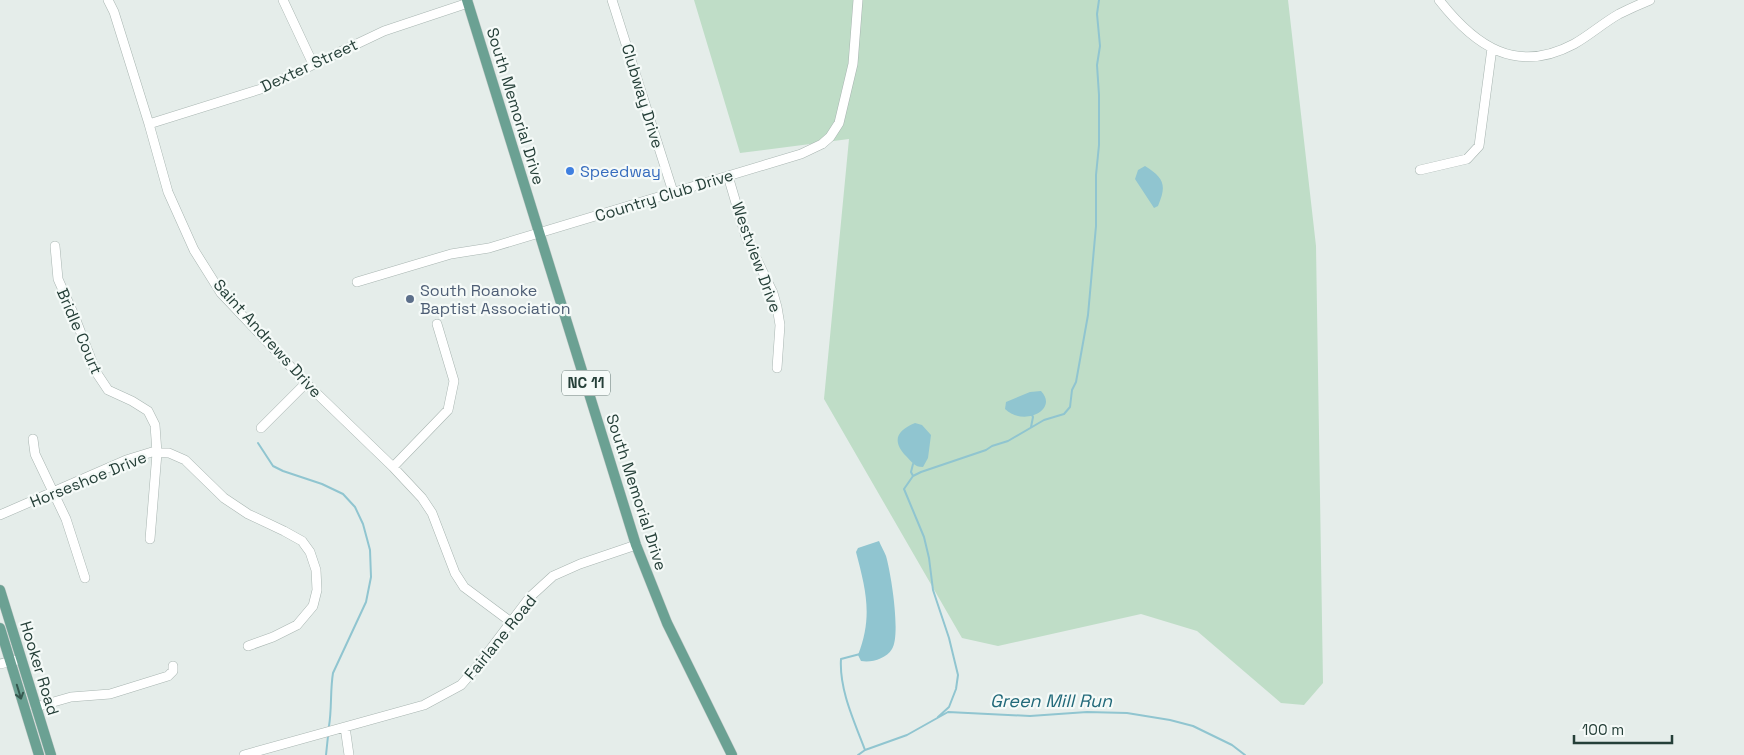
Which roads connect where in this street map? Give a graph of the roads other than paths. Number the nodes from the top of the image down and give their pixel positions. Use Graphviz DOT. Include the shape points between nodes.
graph roads {
  1 [pos="108,0"];
  2 [pos="283,0"];
  3 [pos="612,0"];
  4 [pos="858,0"];
  5 [pos="1439,0"];
  6 [pos="1650,0"];
  7 [pos="468,2"];
  8 [pos="1492,48"];
  9 [pos="313,64"];
  10 [pos="149,124"];
  11 [pos="1420,170"];
  12 [pos="728,176"];
  13 [pos="673,192"];
  14 [pos="540,232"];
  15 [pos="55,246"];
  16 [pos="358,282"];
  17 [pos="437,324"];
  18 [pos="777,368"];
  19 [pos="306,383"];
  20 [pos="261,428"];
  21 [pos="32,439"];
  22 [pos="156,453"];
  23 [pos="393,467"];
  24 [pos="54,492"];
  25 [pos="0,515"];
  26 [pos="150,539"];
  27 [pos="636,545"];
  28 [pos="85,578"];
  29 [pos="0,590"];
  30 [pos="511,622"];
  31 [pos="0,628"];
  32 [pos="248,646"];
  33 [pos="21,658"];
  34 [pos="5,663"];
  35 [pos="173,666"];
  36 [pos="36,707"];
  37 [pos="346,727"];
  38 [pos="39,755"];
  39 [pos="51,755"];
  40 [pos="244,755"];
  41 [pos="349,755"];
  42 [pos="732,755"];
  1 -- 10 [label="street, Saint Andrews Drive"];
  2 -- 9 [label="street"];
  3 -- 13 [label="street, Clubway Drive"];
  4 -- 12 [label="street, Country Club Drive" via="853,64 835,130 813,149"];
  5 -- 8 [label="street" via="1472,35"];
  6 -- 8 [label="street" via="1618,14 1574,44 1554,53 1513,57"];
  7 -- 9 [label="street, Dexter Street" via="384,31"];
  7 -- 14 [label="main road, South Memorial Drive / NC 11"];
  8 -- 11 [label="street" via="1479,146 1468,160"];
  9 -- 10 [label="street, Dexter Street" via="261,89"];
  10 -- 19 [label="street, Saint Andrews Drive" via="168,192 194,250 221,293"];
  12 -- 13 [label="street, Country Club Drive"];
  12 -- 18 [label="street, Westview Drive" via="746,237 777,308 780,325"];
  13 -- 14 [label="street, Country Club Drive"];
  14 -- 16 [label="street, Country Club Drive"];
  14 -- 27 [label="main road, South Memorial Drive / NC 11"];
  15 -- 22 [label="street, Bridle Court" via="58,279 96,372 108,390 148,411 155,425"];
  17 -- 23 [label="street" via="454,381 448,410"];
  19 -- 20 [label="street"];
  19 -- 23 [label="street, Saint Andrews Drive"];
  21 -- 24 [label="street" via="35,454"];
  22 -- 24 [label="street, Horseshoe Drive" via="126,460"];
  22 -- 26 [label="street, Bridle Court"];
  22 -- 32 [label="street, Horseshoe Drive" via="169,453 185,460 224,498 302,541 310,552 318,590 313,606 297,624"];
  23 -- 30 [label="street, Saint Andrews Drive" via="432,513 455,573 464,587"];
  24 -- 25 [label="street, Horseshoe Drive"];
  24 -- 28 [label="street"];
  27 -- 30 [label="street, Fairlane Road" via="553,576 530,597"];
  27 -- 42 [label="main road, South Memorial Drive / NC 11" via="667,623"];
  29 -- 33 [label="main road, Hooker Road"];
  30 -- 37 [label="street, Fairlane Road" via="461,685 424,705"];
  31 -- 34 [label="main road, Hooker Road"];
  33 -- 34 [label="street"];
  33 -- 36 [label="main road, Hooker Road"];
  34 -- 38 [label="main road, Hooker Road, one-way"];
  35 -- 36 [label="street" via="168,676 110,694 70,697"];
  36 -- 39 [label="main road, Hooker Road"];
  37 -- 40 [label="street, Fairlane Road"];
  37 -- 41 [label="street"];
}
